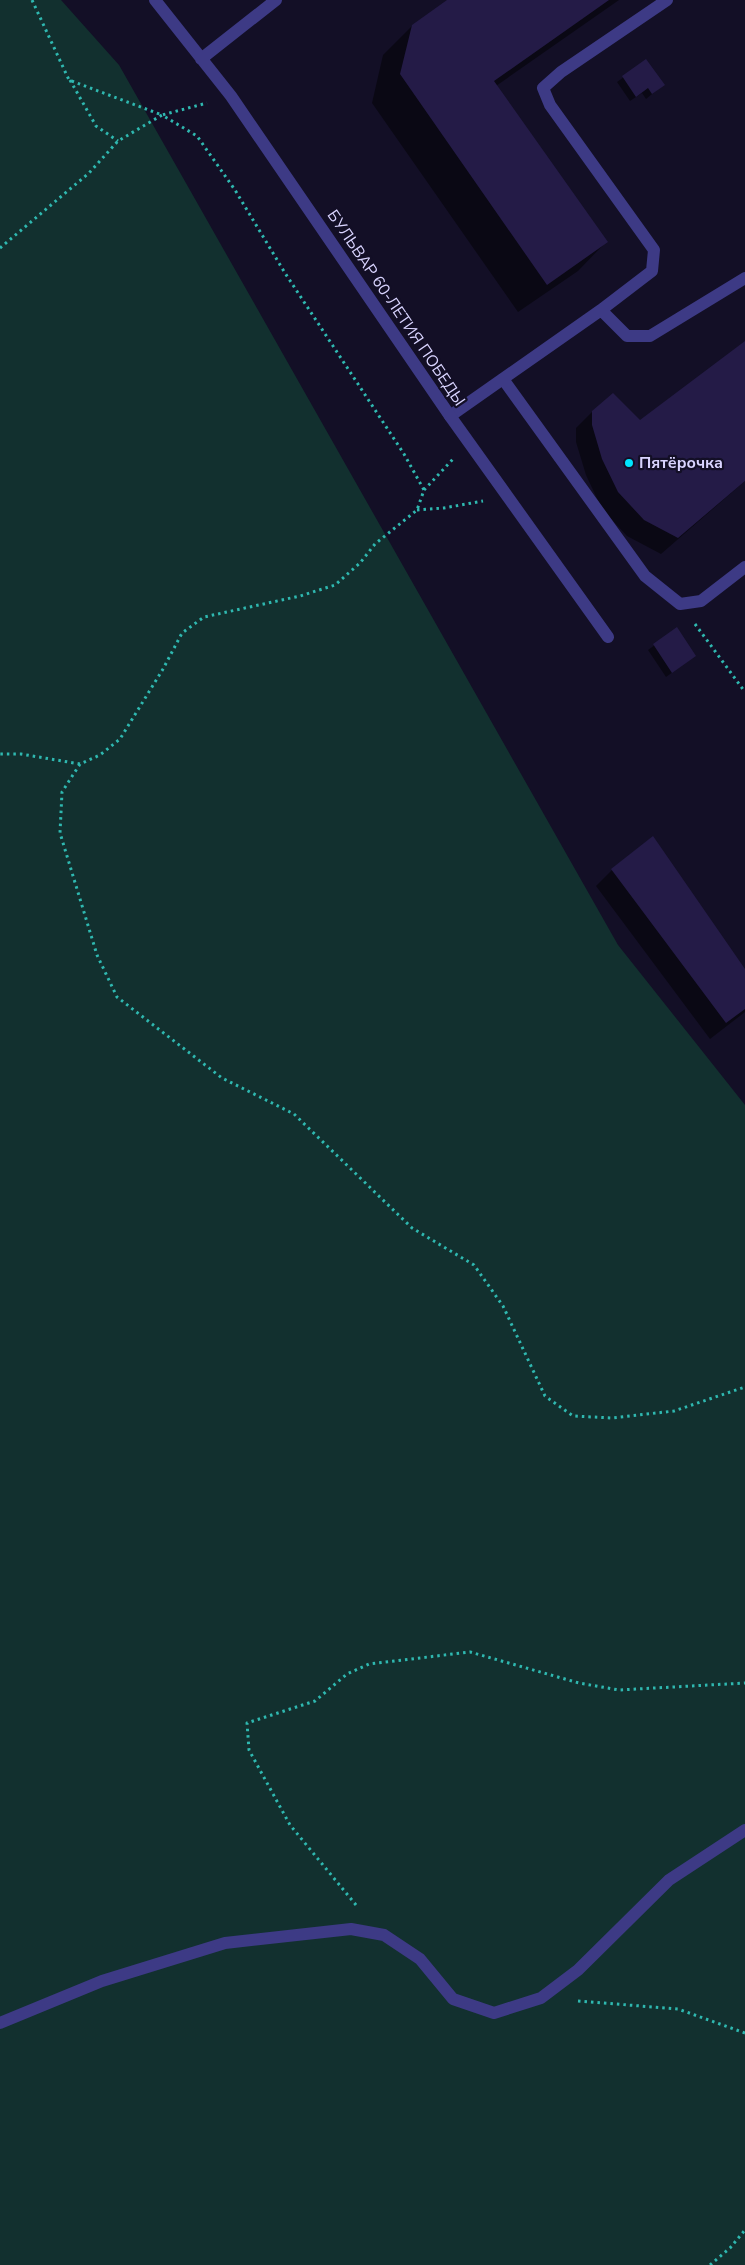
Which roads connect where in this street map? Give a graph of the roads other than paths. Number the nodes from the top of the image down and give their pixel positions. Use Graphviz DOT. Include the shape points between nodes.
graph roads {
  1 [pos="155,0"];
  2 [pos="276,0"];
  3 [pos="667,0"];
  4 [pos="201,59"];
  5 [pos="745,278"];
  6 [pos="601,310"];
  7 [pos="503,379"];
  8 [pos="450,416"];
  9 [pos="745,567"];
  10 [pos="608,637"];
  11 [pos="745,1830"];
  12 [pos="0,2023"];
  1 -- 4 [label="street, БУЛЬВАР 60-ЛЕТИЯ ПОБЕДЫ"];
  2 -- 4 [label="street"];
  3 -- 6 [label="street" via="561,72 543,88 550,105 654,250 652,271"];
  4 -- 8 [label="street, БУЛЬВАР 60-ЛЕТИЯ ПОБЕДЫ" via="231,96"];
  5 -- 6 [label="street" via="650,336 627,336"];
  6 -- 7 [label="street"];
  7 -- 8 [label="street"];
  7 -- 9 [label="street" via="645,576 680,604 701,601"];
  8 -- 10 [label="street, БУЛЬВАР 60-ЛЕТИЯ ПОБЕДЫ"];
  11 -- 12 [label="street" via="670,1880 578,1970 541,1998 494,2012 453,1999 420,1959 384,1935 351,1929 225,1943 102,1981"];
}
